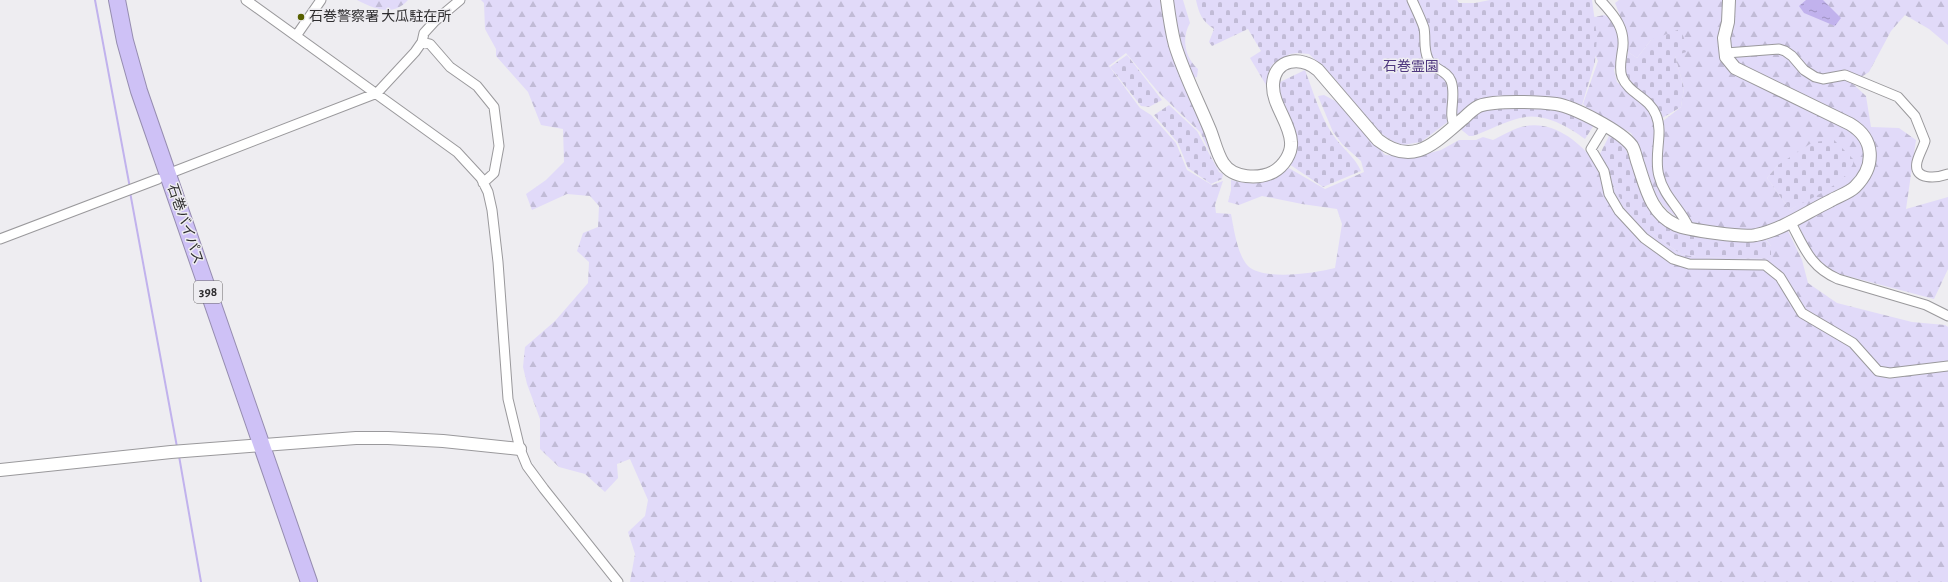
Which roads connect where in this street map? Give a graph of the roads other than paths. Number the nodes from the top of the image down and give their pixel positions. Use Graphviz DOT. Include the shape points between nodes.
graph roads {
  1 [pos="117,0"];
  2 [pos="246,0"];
  3 [pos="321,0"];
  4 [pos="460,0"];
  5 [pos="1167,0"];
  6 [pos="1412,0"];
  7 [pos="1600,0"];
  8 [pos="1729,0"];
  9 [pos="296,36"];
  10 [pos="422,42"];
  11 [pos="1726,53"];
  12 [pos="377,93"];
  13 [pos="1455,126"];
  14 [pos="1605,126"];
  15 [pos="173,172"];
  16 [pos="1948,174"];
  17 [pos="158,179"];
  18 [pos="483,183"];
  19 [pos="1790,221"];
  20 [pos="1689,228"];
  21 [pos="0,239"];
  22 [pos="1948,316"];
  23 [pos="1948,366"];
  24 [pos="262,446"];
  25 [pos="520,449"];
  26 [pos="0,470"];
  27 [pos="309,582"];
  28 [pos="618,582"];
  1 -- 24 [label="highway, 石巻バイパス / 398" via="139,91"];
  2 -- 9 [label="street"];
  3 -- 9 [label="street"];
  4 -- 10 [label="street" via="424,33"];
  5 -- 13 [label="street" via="1175,44 1191,86 1223,163 1236,173 1247,177 1274,172 1288,156 1292,144 1290,134 1274,95 1273,84 1281,66 1291,62 1302,60 1318,70 1378,140 1389,148 1409,153 1423,150"];
  6 -- 13 [label="street" via="1424,29 1424,49 1428,59 1451,80 1454,96 1450,116"];
  7 -- 20 [label="street" via="1620,24 1624,45 1620,69 1622,78 1627,86 1647,101 1656,116 1660,131 1656,164 1659,177 1665,193"];
  8 -- 11 [label="street" via="1724,38"];
  9 -- 12 [label="street"];
  10 -- 12 [label="street"];
  10 -- 18 [label="street" via="430,44 450,67 477,86 494,107 499,146 494,173"];
  11 -- 16 [label="street" via="1779,49 1792,56 1804,70 1815,76 1823,79 1844,75 1898,97 1915,116 1925,140 1916,164 1918,171 1930,178"];
  11 -- 19 [label="street" via="1726,57 1735,68 1850,124 1864,135 1869,144 1869,163 1854,188"];
  12 -- 15 [label="street"];
  12 -- 18 [label="street" via="458,152"];
  13 -- 14 [label="street" via="1477,107 1486,104 1538,103 1570,108"];
  14 -- 20 [label="street" via="1624,137 1633,147 1650,200 1657,211 1669,221"];
  14 -- 23 [label="street" via="1591,149 1604,171 1612,202 1644,238 1673,259 1689,264 1764,265 1780,277 1802,313 1853,343 1878,371 1890,373"];
  17 -- 21 [label="street"];
  18 -- 25 [label="street" via="488,192 494,224 507,387"];
  19 -- 20 [label="street" via="1765,233 1749,236"];
  19 -- 22 [label="street" via="1810,259 1826,274 1838,280 1926,305"];
  24 -- 25 [label="street" via="356,438 388,438"];
  24 -- 26 [label="street"];
  24 -- 27 [label="highway, 石巻バイパス / 398"];
  25 -- 28 [label="street" via="527,466 540,484"];
}
